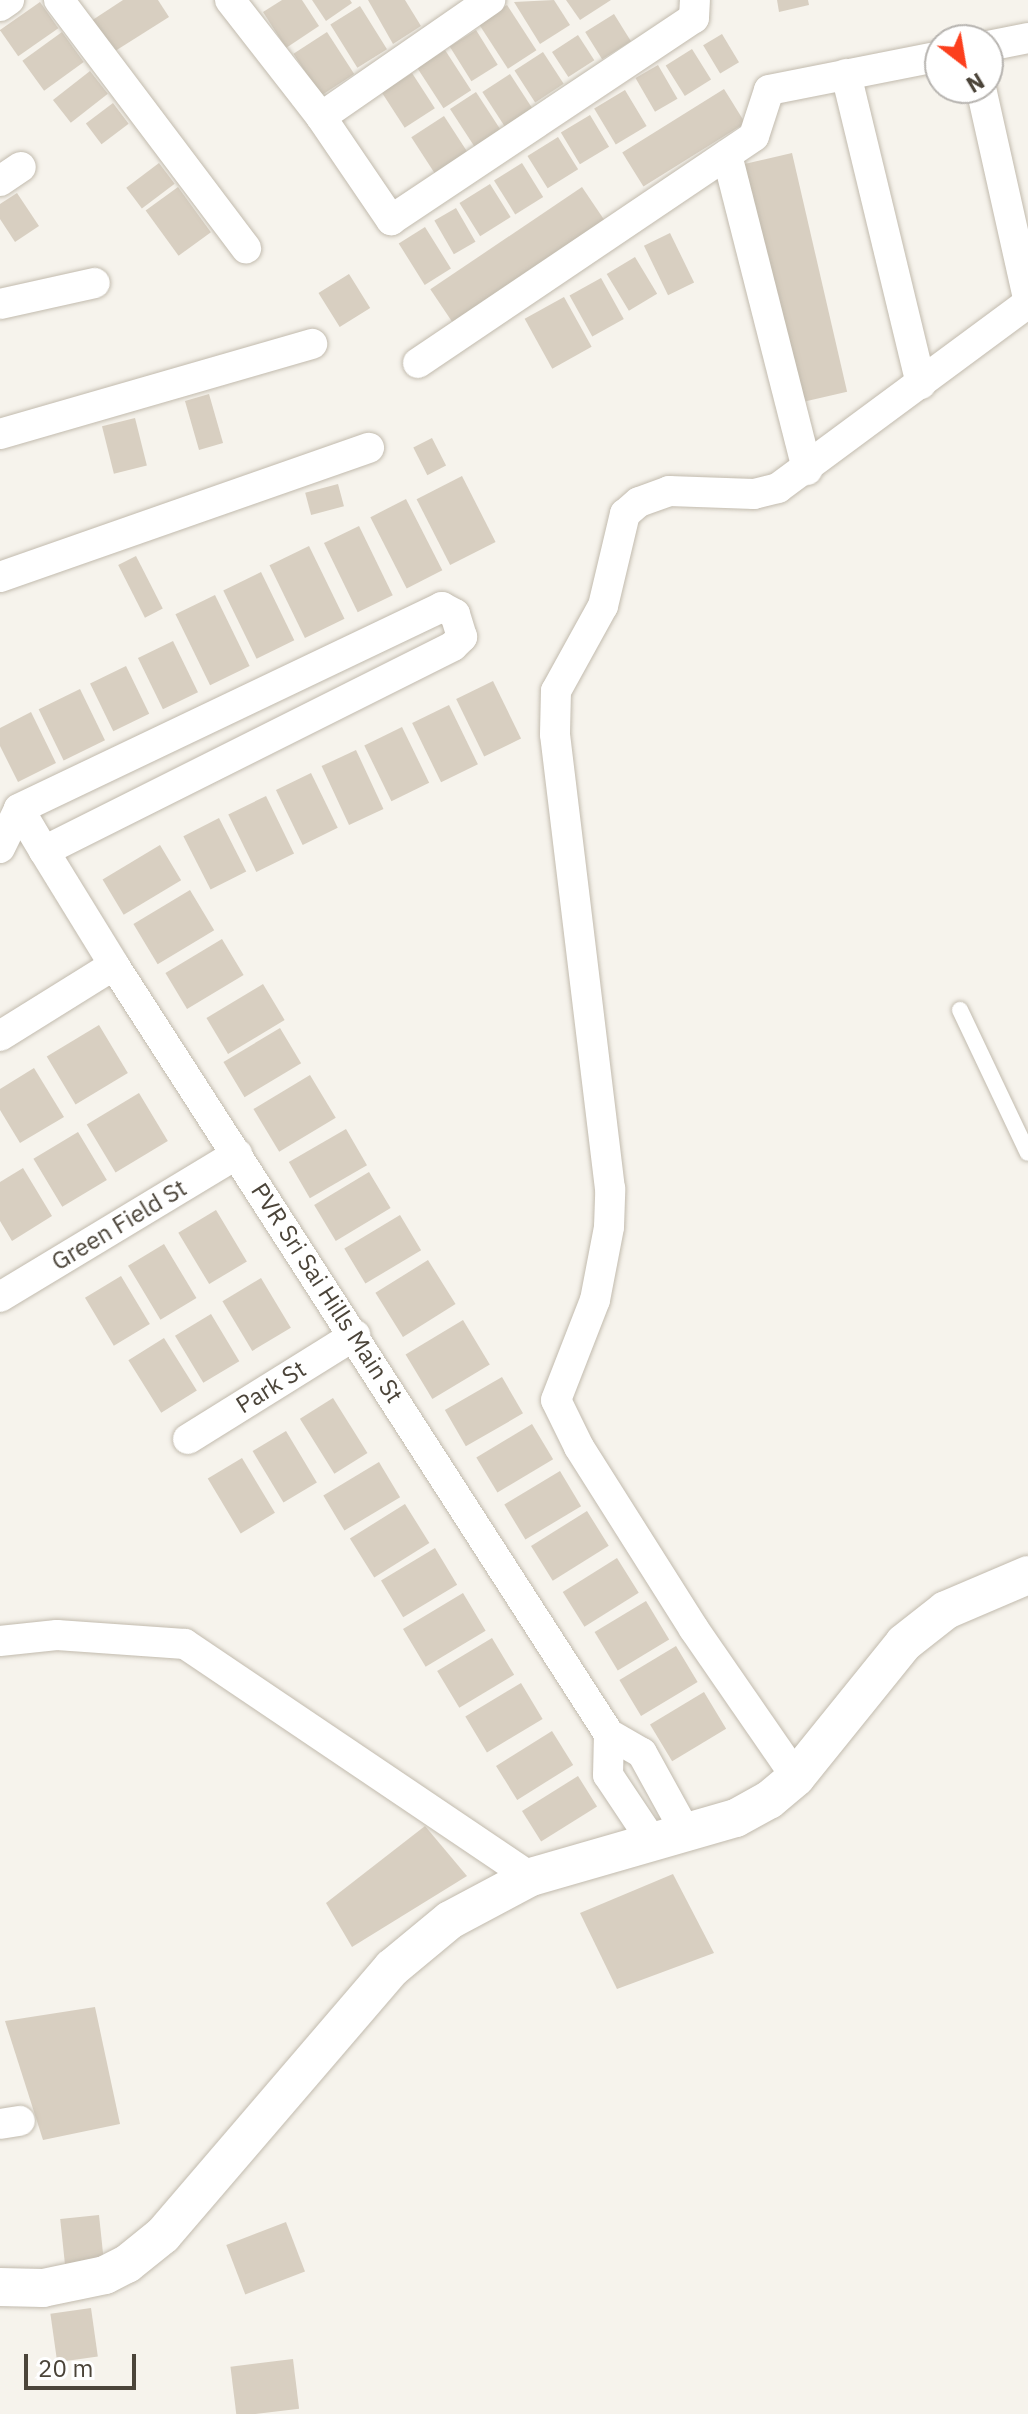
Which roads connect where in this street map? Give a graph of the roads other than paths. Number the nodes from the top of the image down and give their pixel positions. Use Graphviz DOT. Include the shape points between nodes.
graph roads {
  1 [pos="9,0"];
  2 [pos="59,0"];
  3 [pos="490,0"];
  4 [pos="695,0"];
  5 [pos="238,3"];
  6 [pos="0,6"];
  7 [pos="1028,38"];
  8 [pos="1004,43"];
  9 [pos="924,59"];
  10 [pos="846,74"];
  11 [pos="985,104"];
  12 [pos="321,117"];
  13 [pos="727,155"];
  14 [pos="246,248"];
  15 [pos="95,283"];
  16 [pos="1028,300"];
  17 [pos="0,304"];
  18 [pos="312,344"];
  19 [pos="418,363"];
  20 [pos="921,384"];
  21 [pos="0,434"];
  22 [pos="369,448"];
  23 [pos="807,470"];
  24 [pos="0,577"];
  25 [pos="19,809"];
  26 [pos="0,848"];
  27 [pos="44,851"];
  28 [pos="114,965"];
  29 [pos="960,1010"];
  30 [pos="0,1036"];
  31 [pos="1028,1153"];
  32 [pos="237,1154"];
  33 [pos="0,1297"];
  34 [pos="355,1335"];
  35 [pos="188,1439"];
  36 [pos="1028,1575"];
  37 [pos="0,1641"];
  38 [pos="796,1777"];
  39 [pos="668,1836"];
  40 [pos="531,1877"];
  41 [pos="0,2287"];
  1 -- 6 [label="street"];
  2 -- 14 [label="street"];
  3 -- 12 [label="street"];
  4 -- 12 [label="street" via="694,18 391,220"];
  5 -- 12 [label="street"];
  7 -- 8 [label="street"];
  9 -- 10 [label="street"];
  10 -- 13 [label="street" via="769,90 754,136"];
  10 -- 20 [label="street"];
  11 -- 16 [label="street"];
  13 -- 19 [label="street"];
  13 -- 23 [label="street"];
  15 -- 17 [label="street"];
  16 -- 20 [label="street"];
  18 -- 21 [label="street"];
  20 -- 23 [label="street"];
  22 -- 24 [label="street"];
  23 -- 38 [label="street" via="778,488 754,494 669,491 639,502 625,514 603,606 556,691 555,734 610,1189 609,1227 595,1300 556,1400 579,1447 694,1629"];
  25 -- 26 [label="street"];
  25 -- 27 [label="street, PVR Sri Sai Hills Main St"];
  25 -- 27 [label="street" via="442,607 455,614 462,637 453,646"];
  27 -- 28 [label="street, PVR Sri Sai Hills Main St"];
  28 -- 30 [label="street"];
  28 -- 32 [label="street, PVR Sri Sai Hills Main St"];
  29 -- 31 [label="lane"];
  32 -- 33 [label="street, Green Field St"];
  32 -- 34 [label="street, PVR Sri Sai Hills Main St"];
  34 -- 35 [label="street, Park St"];
  34 -- 39 [label="street, PVR Sri Sai Hills Main St" via="609,1734 642,1753"];
  36 -- 38 [label="street" via="946,1610 904,1643"];
  37 -- 40 [label="street" via="57,1635 185,1644"];
  38 -- 39 [label="street" via="736,1818"];
  39 -- 40 [label="street"];
  40 -- 41 [label="street" via="450,1920 392,1968 163,2235 127,2264 105,2275 43,2288"];
}
